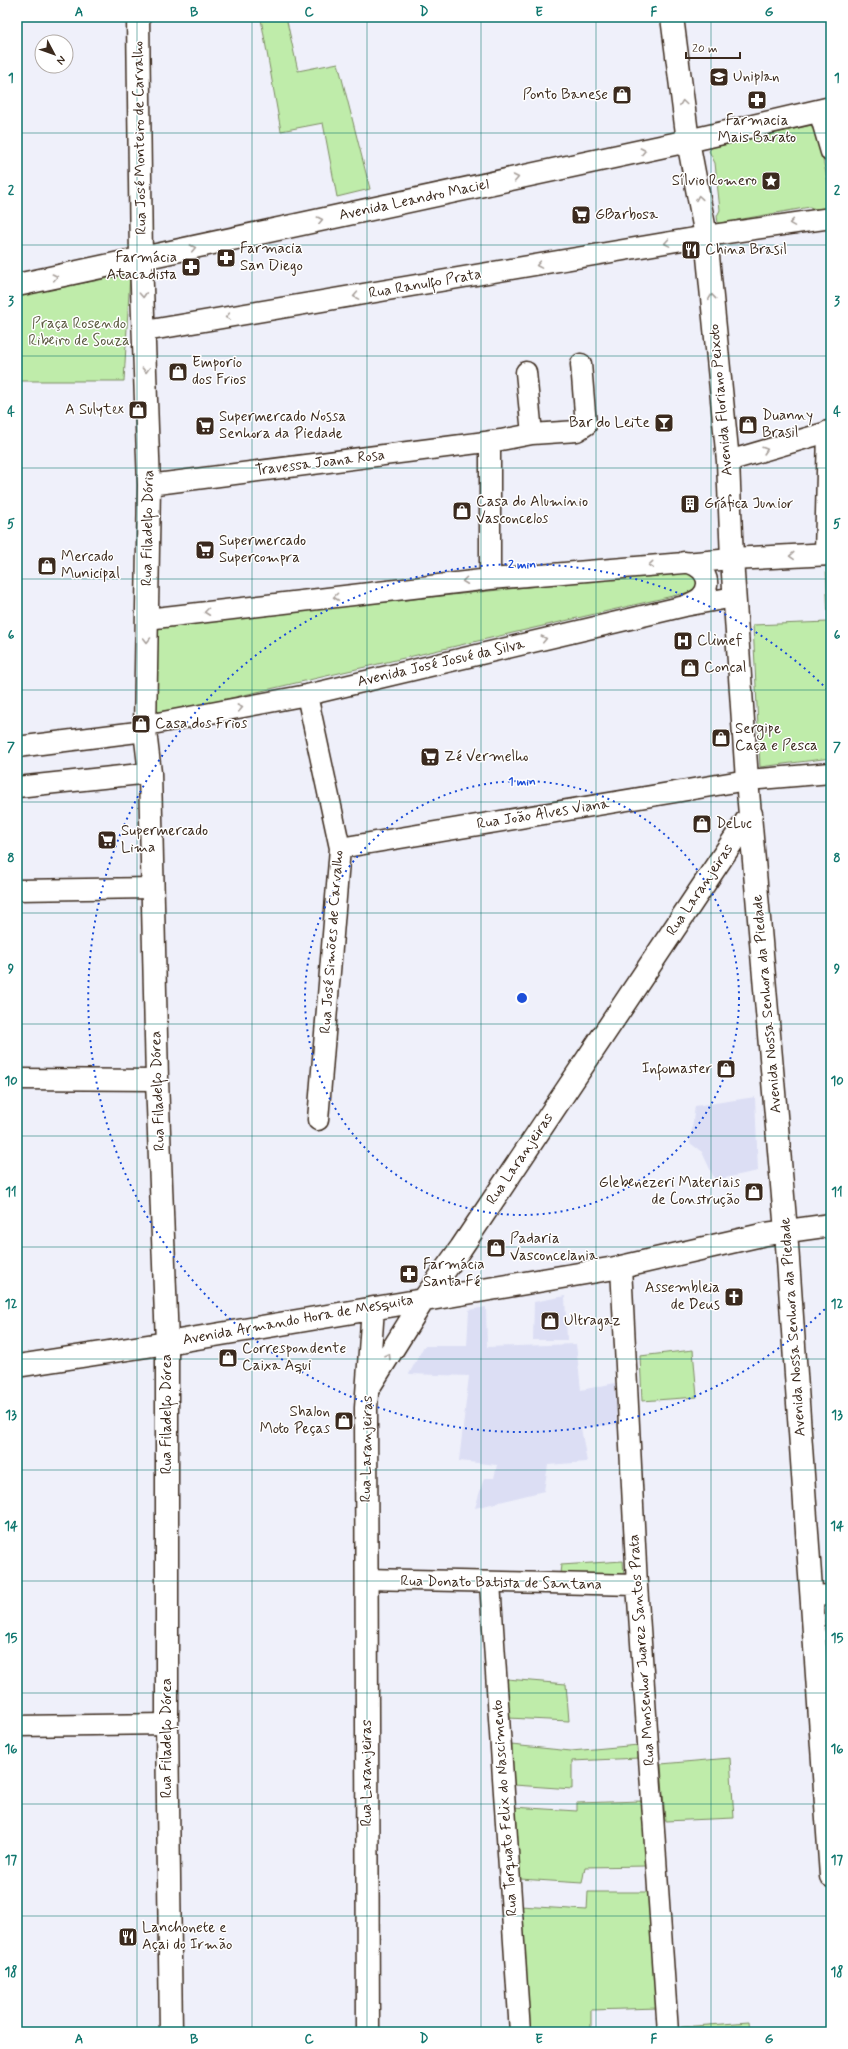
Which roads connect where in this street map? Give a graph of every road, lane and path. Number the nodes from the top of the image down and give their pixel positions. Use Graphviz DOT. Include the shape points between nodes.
graph roads {
  1 [pos="138,17"];
  2 [pos="672,17"];
  3 [pos="825,110"];
  4 [pos="688,141"];
  5 [pos="831,152"];
  6 [pos="831,218"];
  7 [pos="706,236"];
  8 [pos="141,259"];
  9 [pos="17,285"];
  10 [pos="145,331"];
  11 [pos="582,364"];
  12 [pos="526,372"];
  13 [pos="830,431"];
  14 [pos="532,434"];
  15 [pos="490,441"];
  16 [pos="728,461"];
  17 [pos="149,486"];
  18 [pos="828,554"];
  19 [pos="732,560"];
  20 [pos="679,562"];
  21 [pos="490,578"];
  22 [pos="734,597"];
  23 [pos="686,606"];
  24 [pos="147,619"];
  25 [pos="308,695"];
  26 [pos="146,728"];
  27 [pos="17,747"];
  28 [pos="150,773"];
  29 [pos="831,773"];
  30 [pos="747,780"];
  31 [pos="17,787"];
  32 [pos="751,814"];
  33 [pos="340,848"];
  34 [pos="153,888"];
  35 [pos="17,890"];
  36 [pos="17,1079"];
  37 [pos="156,1080"];
  38 [pos="318,1120"];
  39 [pos="831,1225"];
  40 [pos="786,1231"];
  41 [pos="621,1267"];
  42 [pos="424,1299"];
  43 [pos="373,1308"];
  44 [pos="167,1343"];
  45 [pos="17,1366"];
  46 [pos="368,1388"];
  47 [pos="366,1579"];
  48 [pos="490,1583"];
  49 [pos="637,1585"];
  50 [pos="821,1595"];
  51 [pos="167,1724"];
  52 [pos="17,1726"];
  53 [pos="831,1876"];
  54 [pos="171,2032"];
  55 [pos="368,2032"];
  56 [pos="520,2032"];
  57 [pos="668,2032"];
  1 -- 8 [label="street, Rua José Monteiro de Carvalho"];
  4 -- 2 [label="street, Avenida Floriano Peixoto, one-way"];
  3 -- 4 [label="street, Avenida Leandro Maciel"];
  3 -- 5 [label="street"];
  7 -- 4 [label="street, Avenida Floriano Peixoto, one-way"];
  8 -- 4 [label="street, Avenida Leandro Maciel, one-way"];
  6 -- 7 [label="street, Rua Ranulfo Prata, one-way"];
  7 -- 10 [label="street, Rua Ranulfo Prata, one-way"];
  16 -- 7 [label="street, Avenida Floriano Peixoto, one-way"];
  9 -- 8 [label="street, one-way"];
  8 -- 10 [label="street, one-way"];
  10 -- 17 [label="street, Rua Filadelfo Dória, one-way"];
  11 -- 14 [label="street, Travessa Joana Rosa" via="585,427 578,431"];
  12 -- 14 [label="street"];
  16 -- 13 [label="street, one-way"];
  13 -- 18 [label="street"];
  14 -- 15 [label="street, Travessa Joana Rosa"];
  15 -- 17 [label="street, Travessa Joana Rosa"];
  15 -- 21 [label="street"];
  16 -- 19 [label="street, Avenida Floriano Peixoto"];
  17 -- 24 [label="street, Rua Filadelfo Dória"];
  18 -- 19 [label="street, one-way"];
  19 -- 20 [label="street"];
  19 -- 22 [label="street, Avenida Floriano Peixoto"];
  20 -- 21 [label="street, one-way"];
  20 -- 23 [label="street" via="696,565 706,577 704,593"];
  21 -- 24 [label="street, one-way"];
  22 -- 23 [label="street, Avenida José Josué da Silva"];
  22 -- 30 [label="street, Avenida Floriano Peixoto"];
  25 -- 23 [label="street, Avenida José Josué da Silva, one-way"];
  24 -- 26 [label="street, Rua Filadelfo Dória, one-way"];
  26 -- 25 [label="street, Avenida José Josué da Silva, one-way"];
  25 -- 33 [label="street, Rua José Simões de Carvalho"];
  26 -- 27 [label="street, Avenida José Josué da Silva"];
  26 -- 28 [label="street, Rua Filadelfo Dórea"];
  28 -- 31 [label="street"];
  28 -- 34 [label="street, Rua Filadelfo Dórea"];
  29 -- 30 [label="street, Rua João Alves Viana"];
  30 -- 32 [label="street, Avenida Nossa Senhora da Piedade"];
  30 -- 33 [label="street, Rua João Alves Viana"];
  32 -- 40 [label="street, Avenida Nossa Senhora da Piedade"];
  32 -- 42 [label="street, Rua Laranjeiras" via="461,1248"];
  33 -- 38 [label="street, Rua José Simões de Carvalho"];
  34 -- 35 [label="street"];
  34 -- 37 [label="street, Rua Filadelfo Dórea"];
  36 -- 37 [label="street"];
  37 -- 44 [label="street, Rua Filadelfo Dórea"];
  39 -- 40 [label="street, Avenida Armando Hora de Mesquita"];
  40 -- 41 [label="street, Avenida Armando Hora de Mesquita"];
  40 -- 50 [label="street, Avenida Nossa Senhora da Piedade"];
  41 -- 42 [label="street, Avenida Armando Hora de Mesquita"];
  41 -- 49 [label="street, Rua Monsenhor Juarez Santos Prata"];
  42 -- 43 [label="street, Avenida Armando Hora de Mesquita"];
  46 -- 42 [label="street, Rua Laranjeiras, one-way"];
  43 -- 44 [label="street, Avenida Armando Hora de Mesquita"];
  43 -- 46 [label="street"];
  44 -- 45 [label="street, Avenida Armando Hora de Mesquita"];
  44 -- 51 [label="street, Rua Filadelfo Dórea"];
  46 -- 47 [label="street, Rua Laranjeiras"];
  47 -- 48 [label="street, Rua Donato Batista de Santana"];
  47 -- 55 [label="street, Rua Laranjeiras"];
  48 -- 49 [label="street, Rua Donato Batista de Santana"];
  48 -- 56 [label="street, Rua Torquato Felix do Nascimento"];
  49 -- 57 [label="street, Rua Monsenhor Juarez Santos Prata"];
  50 -- 53 [label="street, Avenida Nossa Senhora da Piedade"];
  51 -- 52 [label="street"];
  51 -- 54 [label="street, Rua Filadelfo Dórea"];
}
